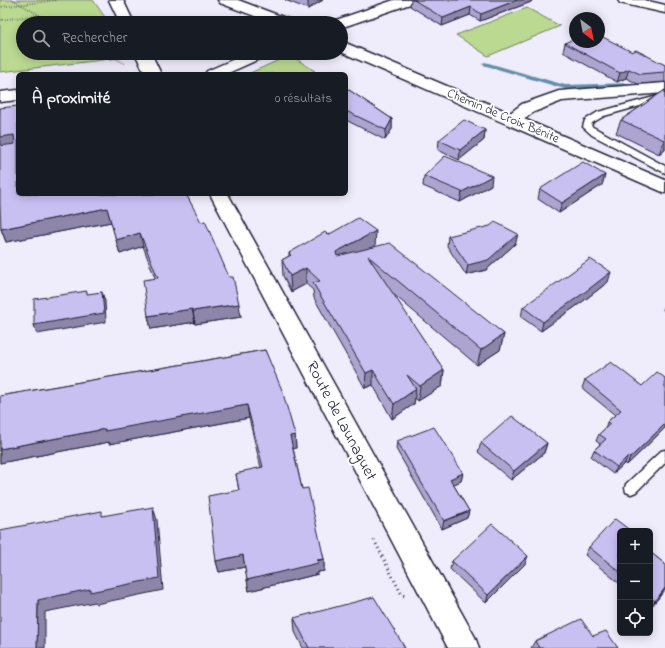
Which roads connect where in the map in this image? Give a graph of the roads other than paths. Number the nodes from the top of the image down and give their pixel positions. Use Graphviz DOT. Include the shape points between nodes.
graph roads {
  1 [pos="116,0"];
  2 [pos="225,0"];
  3 [pos="408,0"];
  4 [pos="625,0"];
  5 [pos="665,9"];
  6 [pos="124,16"];
  7 [pos="267,16"];
  8 [pos="348,21"];
  9 [pos="348,49"];
  10 [pos="146,60"];
  11 [pos="245,60"];
  12 [pos="152,72"];
  13 [pos="218,72"];
  14 [pos="665,88"];
  15 [pos="16,96"];
  16 [pos="665,96"];
  17 [pos="0,97"];
  18 [pos="512,120"];
  19 [pos="629,152"];
  20 [pos="614,164"];
  21 [pos="665,170"];
  22 [pos="665,187"];
  23 [pos="220,196"];
  24 [pos="665,456"];
  25 [pos="631,488"];
  26 [pos="464,648"];
  1 -- 6 [label="street"];
  2 -- 7 [label="street"];
  3 -- 8 [label="street"];
  4 -- 5 [label="street"];
  9 -- 18 [label="street, Chemin de Croix Bénite"];
  10 -- 12 [label="street"];
  11 -- 13 [label="street"];
  14 -- 18 [label="street" via="559,96 533,105"];
  15 -- 17 [label="street"];
  16 -- 19 [label="lane" via="601,114 588,122 587,127 595,133"];
  18 -- 20 [label="street, Chemin de Croix Bénite"];
  19 -- 20 [label="lane"];
  19 -- 21 [label="lane"];
  20 -- 22 [label="street, Chemin de Croix Bénite"];
  23 -- 26 [label="street, Route de Launaguet"];
  24 -- 25 [label="lane"];
}
